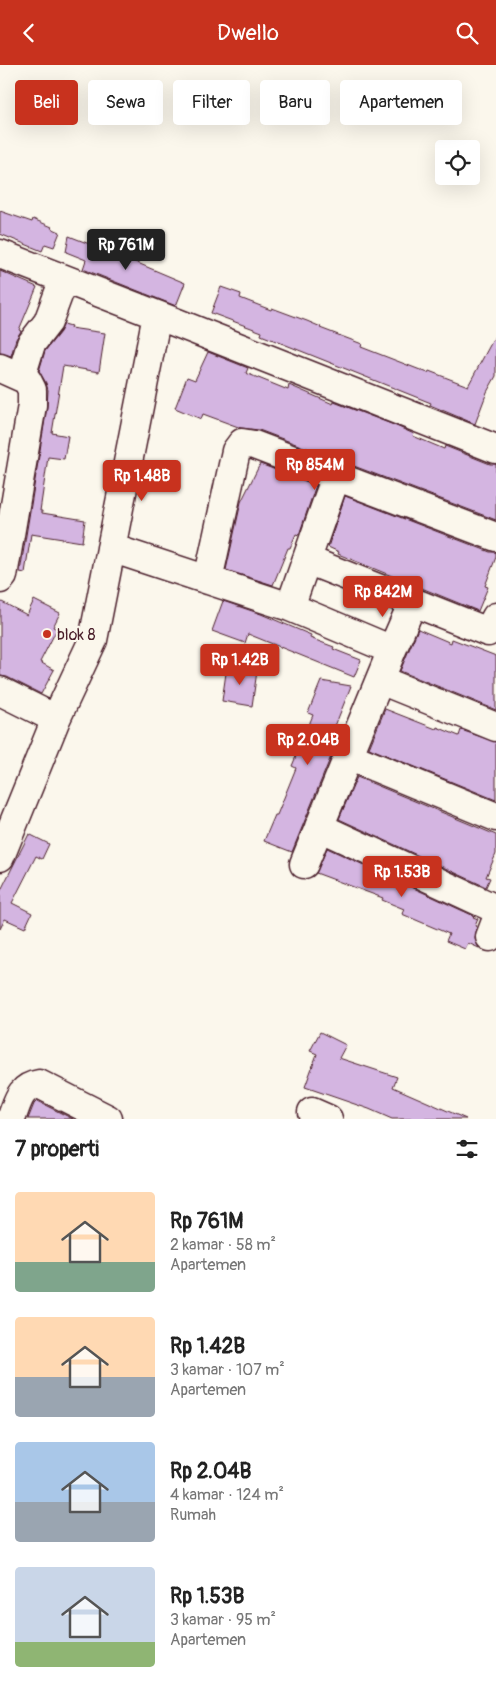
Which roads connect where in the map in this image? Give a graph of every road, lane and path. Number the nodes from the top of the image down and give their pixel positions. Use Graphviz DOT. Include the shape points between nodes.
graph roads {
  1 [pos="0,254"];
  2 [pos="64,279"];
  3 [pos="157,315"];
  4 [pos="11,372"];
  5 [pos="495,446"];
  6 [pos="336,476"];
  7 [pos="496,537"];
  8 [pos="111,548"];
  9 [pos="308,560"];
  10 [pos="0,579"];
  11 [pos="208,581"];
  12 [pos="413,602"];
  13 [pos="290,607"];
  14 [pos="493,628"];
  15 [pos="392,650"];
  16 [pos="380,680"];
  17 [pos="0,691"];
  18 [pos="56,719"];
  19 [pos="496,727"];
  20 [pos="348,756"];
  21 [pos="496,817"];
  22 [pos="320,827"];
  23 [pos="0,857"];
  24 [pos="304,864"];
  25 [pos="496,909"];
  26 [pos="11,1119"];
  27 [pos="108,1119"];
  1 -- 2 [label="street"];
  2 -- 3 [label="street"];
  2 -- 4 [label="street" via="48,321"];
  3 -- 5 [label="street"];
  3 -- 8 [label="street"];
  4 -- 10 [label="street" via="27,380 32,390 32,405 10,542"];
  6 -- 7 [label="street"];
  6 -- 9 [label="street"];
  6 -- 11 [label="street" via="242,443 236,451"];
  8 -- 11 [label="street"];
  8 -- 18 [label="street" via="93,641"];
  9 -- 12 [label="street"];
  9 -- 13 [label="street"];
  11 -- 13 [label="street"];
  12 -- 14 [label="street"];
  12 -- 15 [label="street"];
  13 -- 15 [label="street"];
  15 -- 16 [label="street"];
  16 -- 19 [label="street"];
  16 -- 20 [label="street"];
  17 -- 18 [label="street"];
  18 -- 23 [label="street"];
  20 -- 21 [label="street"];
  20 -- 22 [label="street"];
  22 -- 24 [label="street"];
  22 -- 25 [label="street"];
  26 -- 27 [label="street" via="23,1091 39,1084"];
}
